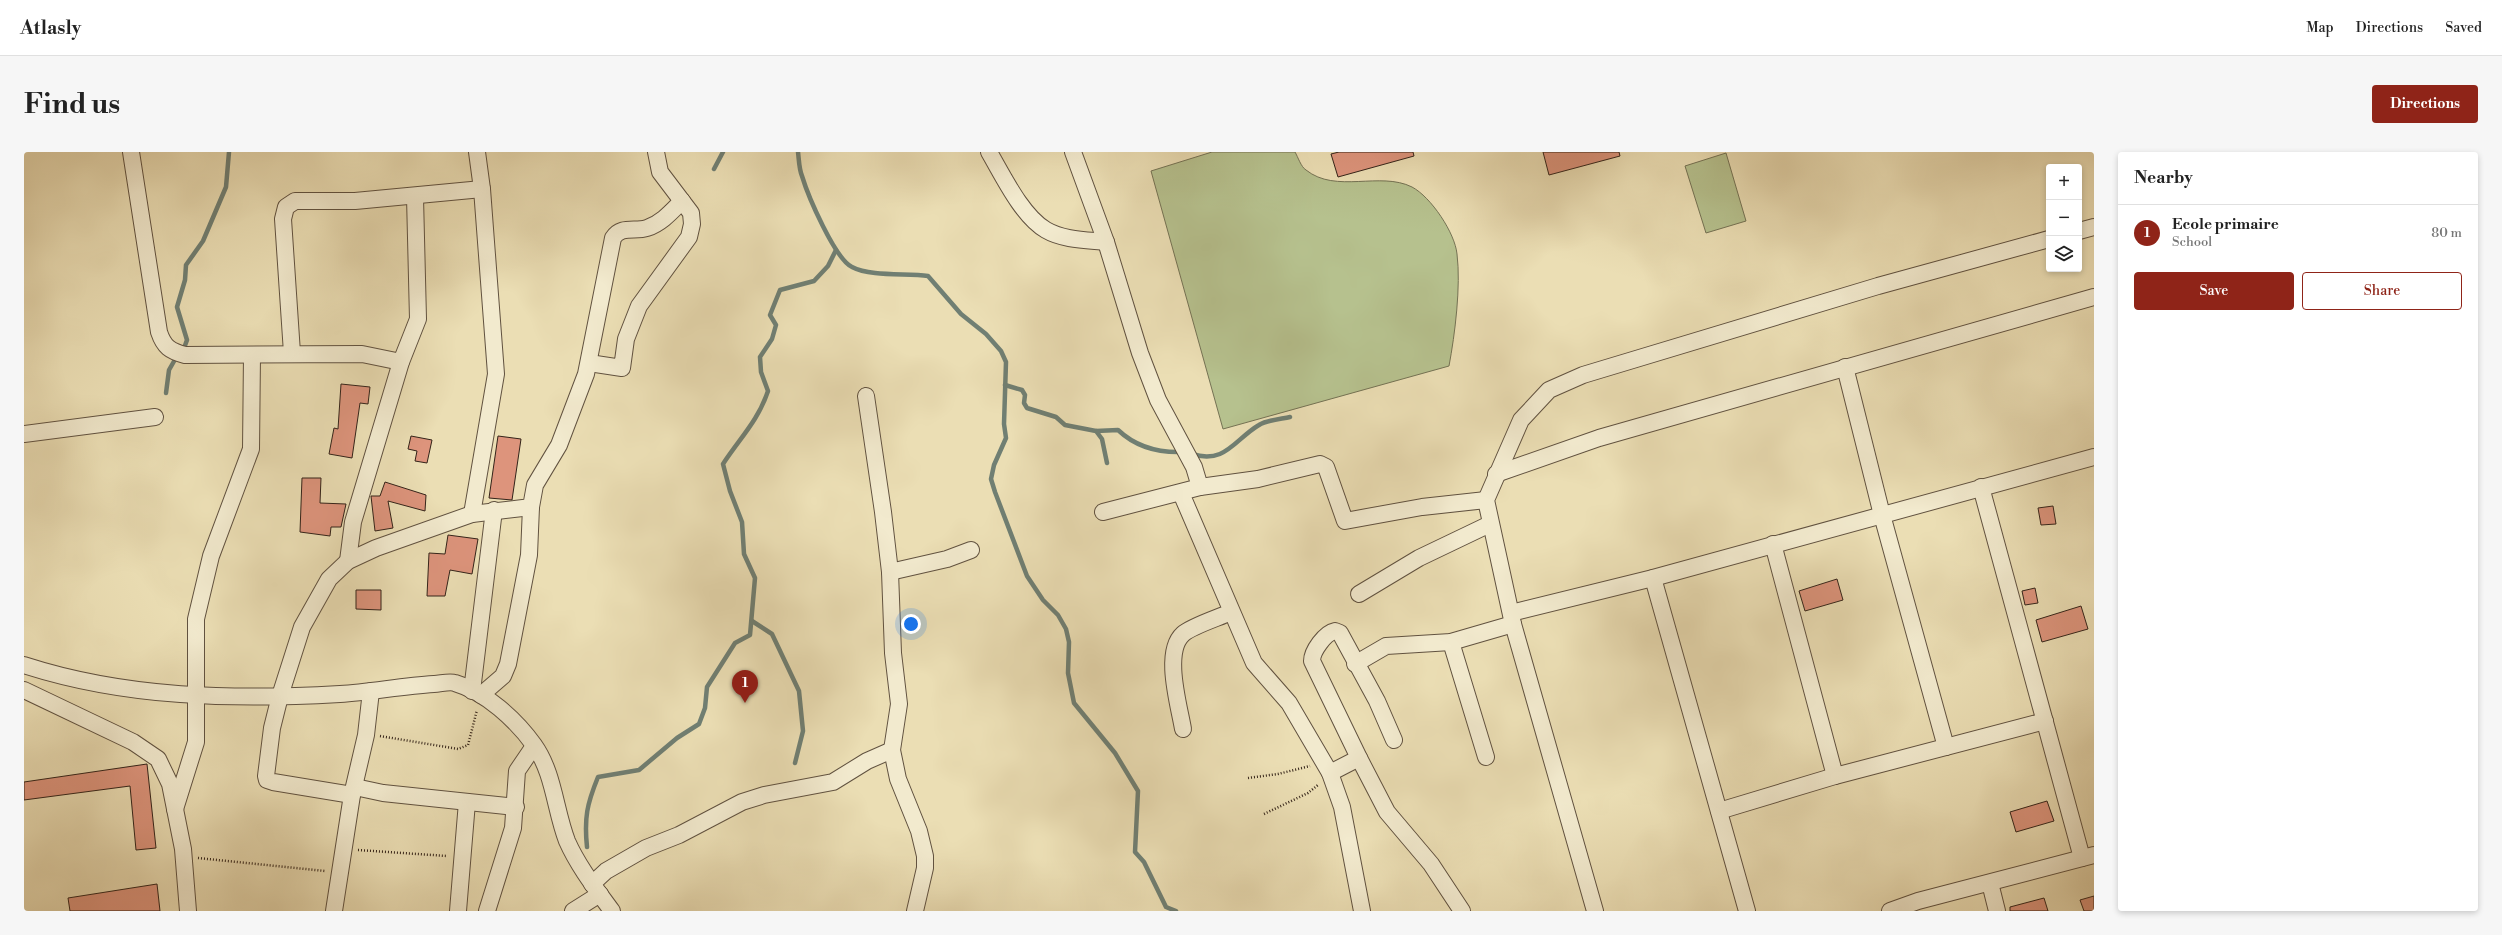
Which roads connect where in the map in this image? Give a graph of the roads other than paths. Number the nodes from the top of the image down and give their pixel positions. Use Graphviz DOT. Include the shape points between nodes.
graph roads {
  1 [pos="131,152"];
  2 [pos="477,152"];
  3 [pos="656,152"];
  4 [pos="989,152"];
  5 [pos="1073,152"];
  6 [pos="482,189"];
  7 [pos="415,196"];
  8 [pos="682,201"];
  9 [pos="2094,227"];
  10 [pos="2082,230"];
  11 [pos="2046,241"];
  12 [pos="1106,242"];
  13 [pos="2094,297"];
  14 [pos="292,353"];
  15 [pos="252,356"];
  16 [pos="401,362"];
  17 [pos="589,363"];
  18 [pos="1846,367"];
  19 [pos="866,396"];
  20 [pos="155,417"];
  21 [pos="24,434"];
  22 [pos="2094,458"];
  23 [pos="1496,474"];
  24 [pos="1200,487"];
  25 [pos="1981,487"];
  26 [pos="1181,492"];
  27 [pos="1486,500"];
  28 [pos="531,507"];
  29 [pos="494,510"];
  30 [pos="1103,512"];
  31 [pos="472,514"];
  32 [pos="1882,515"];
  33 [pos="1490,524"];
  34 [pos="1773,544"];
  35 [pos="971,550"];
  36 [pos="348,561"];
  37 [pos="890,572"];
  38 [pos="1653,578"];
  39 [pos="1359,594"];
  40 [pos="1231,612"];
  41 [pos="1512,619"];
  42 [pos="1451,642"];
  43 [pos="1355,664"];
  44 [pos="24,665"];
  45 [pos="24,690"];
  46 [pos="371,691"];
  47 [pos="476,693"];
  48 [pos="196,695"];
  49 [pos="280,696"];
  50 [pos="2045,721"];
  51 [pos="1183,729"];
  52 [pos="1394,740"];
  53 [pos="534,746"];
  54 [pos="1946,747"];
  55 [pos="892,750"];
  56 [pos="1486,757"];
  57 [pos="1359,758"];
  58 [pos="1326,767"];
  59 [pos="1835,776"];
  60 [pos="354,791"];
  61 [pos="467,802"];
  62 [pos="516,806"];
  63 [pos="175,809"];
  64 [pos="1719,811"];
  65 [pos="2088,856"];
  66 [pos="1990,883"];
  67 [pos="596,889"];
  68 [pos="188,911"];
  69 [pos="334,911"];
  70 [pos="458,911"];
  71 [pos="486,911"];
  72 [pos="575,911"];
  73 [pos="612,911"];
  74 [pos="915,911"];
  75 [pos="1362,911"];
  76 [pos="1462,911"];
  77 [pos="1595,911"];
  78 [pos="1747,911"];
  79 [pos="1890,911"];
  80 [pos="1997,911"];
  1 -- 15 [label="street" via="163,344 172,351 185,355"];
  2 -- 6 [label="street"];
  3 -- 8 [label="street" via="660,172"];
  4 -- 12 [label="street" via="1026,211 1046,230 1065,237"];
  5 -- 12 [label="street"];
  6 -- 7 [label="street"];
  6 -- 31 [label="street" via="496,374"];
  7 -- 14 [label="street" via="355,201 295,201 286,207 283,219"];
  7 -- 16 [label="street" via="418,320"];
  8 -- 17 [label="street" via="658,223 646,229 616,232"];
  8 -- 17 [label="street" via="691,213 689,237 639,306 626,339 623,367"];
  9 -- 10 [label="street"];
  11 -- 23 [label="street" via="1878,286 1583,375 1549,390 1538,398 1521,420"];
  12 -- 24 [label="street" via="1142,359 1158,400 1194,467"];
  13 -- 18 [label="street"];
  14 -- 15 [label="street"];
  14 -- 16 [label="street" via="362,354"];
  15 -- 48 [label="street" via="251,449 211,556 196,618"];
  16 -- 36 [label="street" via="353,522"];
  17 -- 28 [label="street" via="559,445 535,485"];
  18 -- 23 [label="street" via="1599,438"];
  18 -- 32 [label="street"];
  19 -- 37 [label="street"];
  20 -- 21 [label="street"];
  22 -- 25 [label="street"];
  23 -- 27 [label="street"];
  24 -- 26 [label="street"];
  24 -- 27 [label="street" via="1258,479 1320,464 1326,467 1345,521 1430,506"];
  25 -- 32 [label="street"];
  25 -- 50 [label="street"];
  26 -- 30 [label="street"];
  26 -- 40 [label="street"];
  27 -- 33 [label="street"];
  28 -- 29 [label="street"];
  28 -- 47 [label="street" via="529,555 508,664 503,676"];
  29 -- 31 [label="street"];
  29 -- 47 [label="street"];
  31 -- 36 [label="street" via="376,548"];
  32 -- 34 [label="street"];
  32 -- 54 [label="street"];
  33 -- 39 [label="street" via="1418,558"];
  33 -- 41 [label="street"];
  34 -- 38 [label="street"];
  34 -- 59 [label="street"];
  35 -- 37 [label="street" via="924,565"];
  36 -- 49 [label="street" via="329,580 302,627"];
  37 -- 55 [label="street" via="893,653 899,704"];
  38 -- 41 [label="street"];
  38 -- 64 [label="street"];
  40 -- 51 [label="street" via="1183,634 1175,645 1172,656 1174,680"];
  40 -- 58 [label="street" via="1254,662 1289,703"];
  41 -- 42 [label="street"];
  41 -- 77 [label="street"];
  42 -- 43 [label="street" via="1394,644"];
  42 -- 56 [label="street"];
  43 -- 52 [label="street" via="1377,701"];
  43 -- 57 [label="street" via="1340,634 1335,631 1330,632 1312,656 1312,661"];
  44 -- 48 [label="street" via="48,673 144,692"];
  45 -- 63 [label="street" via="145,749 158,759 170,784"];
  46 -- 47 [label="street" via="454,683"];
  46 -- 49 [label="street"];
  46 -- 60 [label="street" via="366,735"];
  47 -- 53 [label="street" via="505,714"];
  48 -- 49 [label="street"];
  48 -- 63 [label="street" via="196,742"];
  49 -- 60 [label="street" via="272,728 267,780"];
  50 -- 54 [label="street"];
  50 -- 65 [label="street"];
  53 -- 62 [label="street" via="517,771"];
  53 -- 67 [label="street" via="546,767 567,840"];
  54 -- 59 [label="street"];
  55 -- 67 [label="street" via="828,783 752,798 679,835 646,848 606,871"];
  55 -- 74 [label="street" via="898,779 919,831 925,856 925,868"];
  57 -- 58 [label="street"];
  57 -- 76 [label="street" via="1387,812 1431,864"];
  58 -- 75 [label="street" via="1342,807"];
  59 -- 64 [label="street"];
  60 -- 61 [label="street"];
  60 -- 69 [label="street"];
  61 -- 62 [label="street"];
  61 -- 70 [label="street"];
  62 -- 71 [label="street" via="514,828"];
  63 -- 68 [label="street" via="184,858"];
  64 -- 78 [label="street"];
  65 -- 66 [label="street"];
  66 -- 79 [label="street" via="1918,901"];
  66 -- 80 [label="street"];
  67 -- 72 [label="street"];
  67 -- 73 [label="street"];
}
